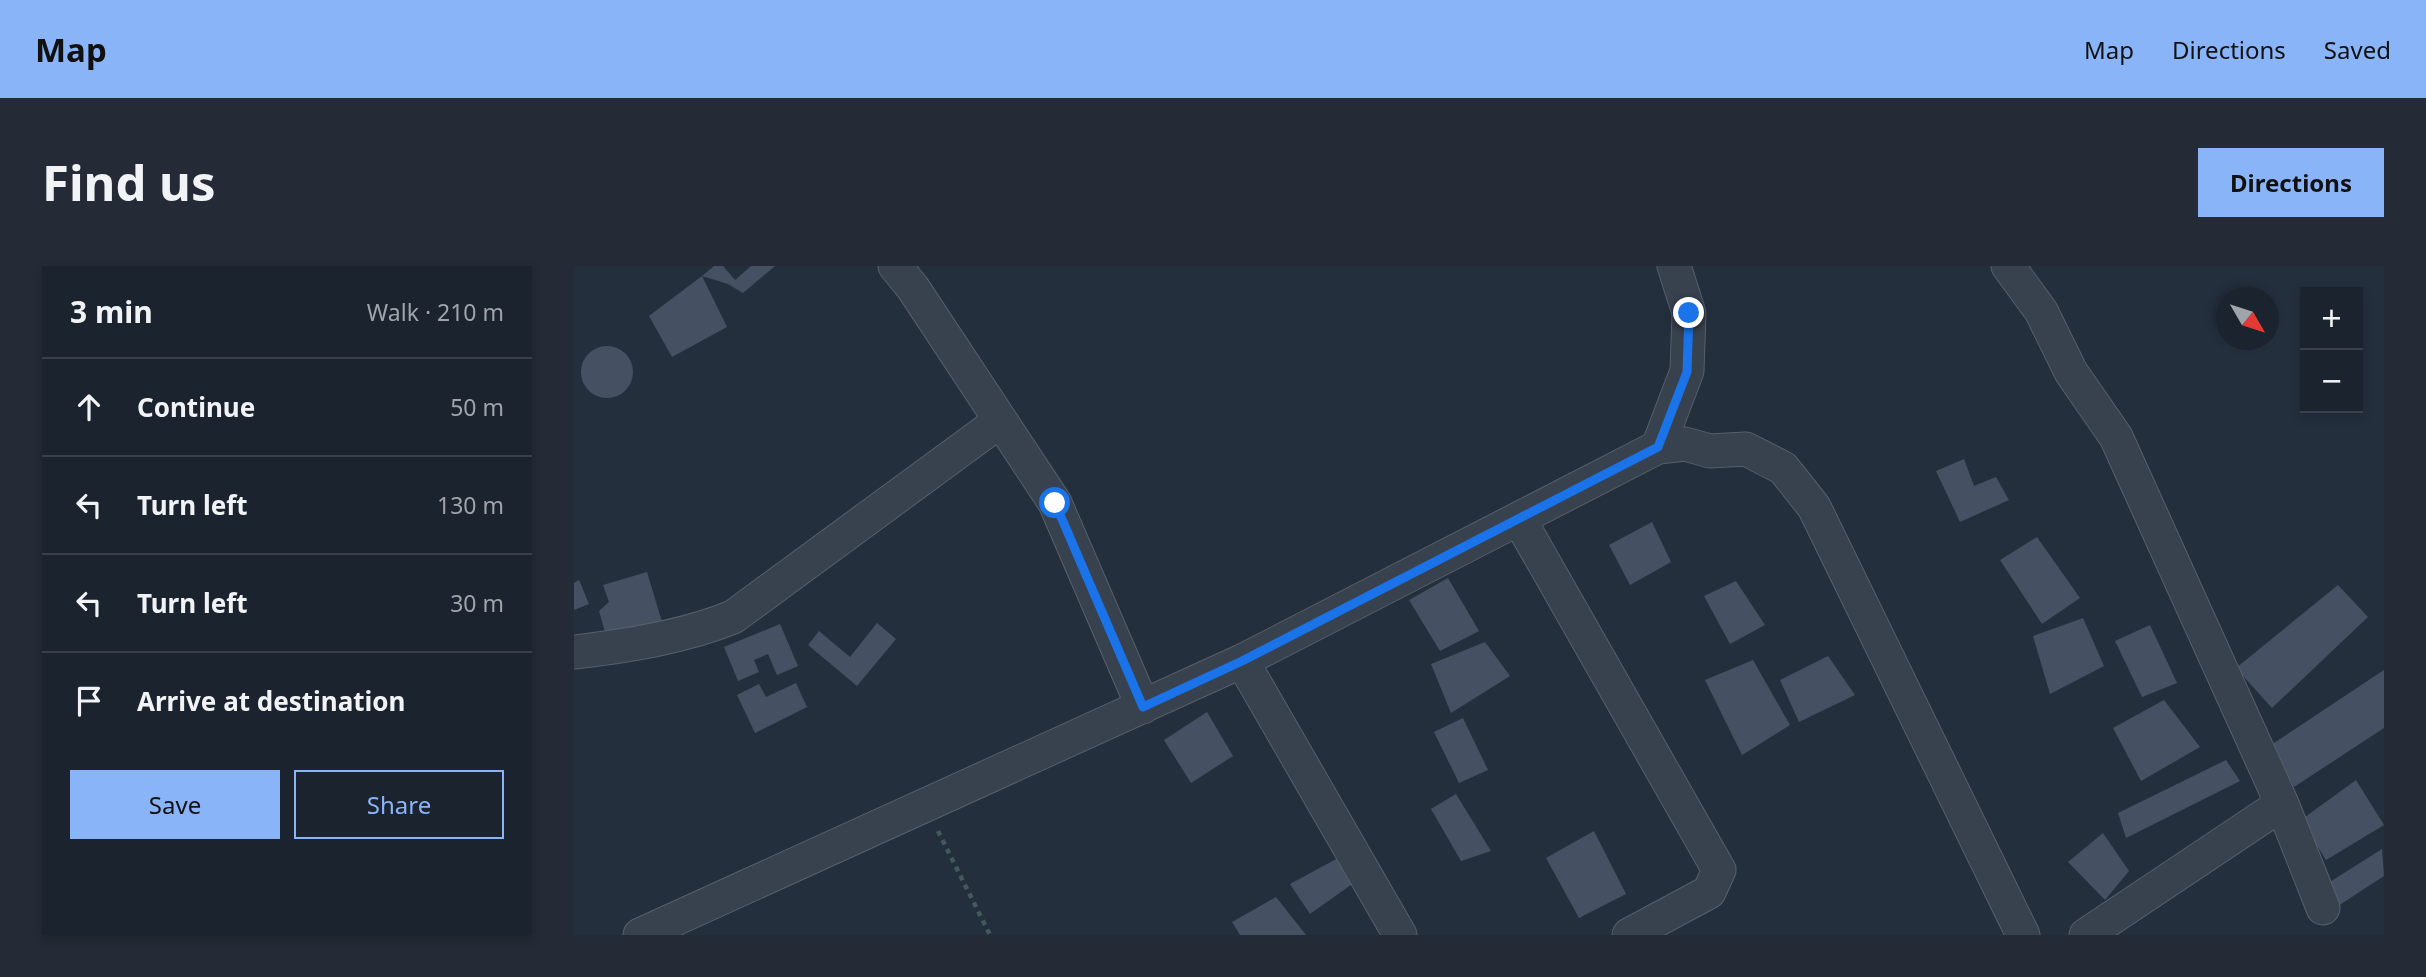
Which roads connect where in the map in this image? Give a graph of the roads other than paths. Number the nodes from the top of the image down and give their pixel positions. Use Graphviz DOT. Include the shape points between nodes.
graph roads {
  1 [pos="895,266"];
  2 [pos="1674,266"];
  3 [pos="2008,266"];
  4 [pos="1000,421"];
  5 [pos="1658,447"];
  6 [pos="1519,519"];
  7 [pos="574,652"];
  8 [pos="1242,661"];
  9 [pos="1143,707"];
  10 [pos="2282,804"];
  11 [pos="2323,908"];
  12 [pos="1680,923"];
  13 [pos="640,935"];
  14 [pos="1401,935"];
  15 [pos="1629,935"];
  16 [pos="2023,935"];
  17 [pos="2086,935"];
  1 -- 4 [label="street"];
  2 -- 5 [label="street" via="1689,313 1687,372"];
  3 -- 10 [label="street" via="2041,311 2071,372 2116,437"];
  4 -- 7 [label="street" via="733,617 708,627"];
  4 -- 9 [label="street" via="1055,503"];
  5 -- 6 [label="street"];
  5 -- 16 [label="street" via="1685,444 1710,451 1746,449 1783,468 1814,507"];
  6 -- 8 [label="street"];
  6 -- 12 [label="street" via="1719,870 1709,892"];
  8 -- 9 [label="street"];
  8 -- 14 [label="street"];
  9 -- 13 [label="street"];
  10 -- 11 [label="street"];
  10 -- 17 [label="street"];
  12 -- 15 [label="street"];
}
